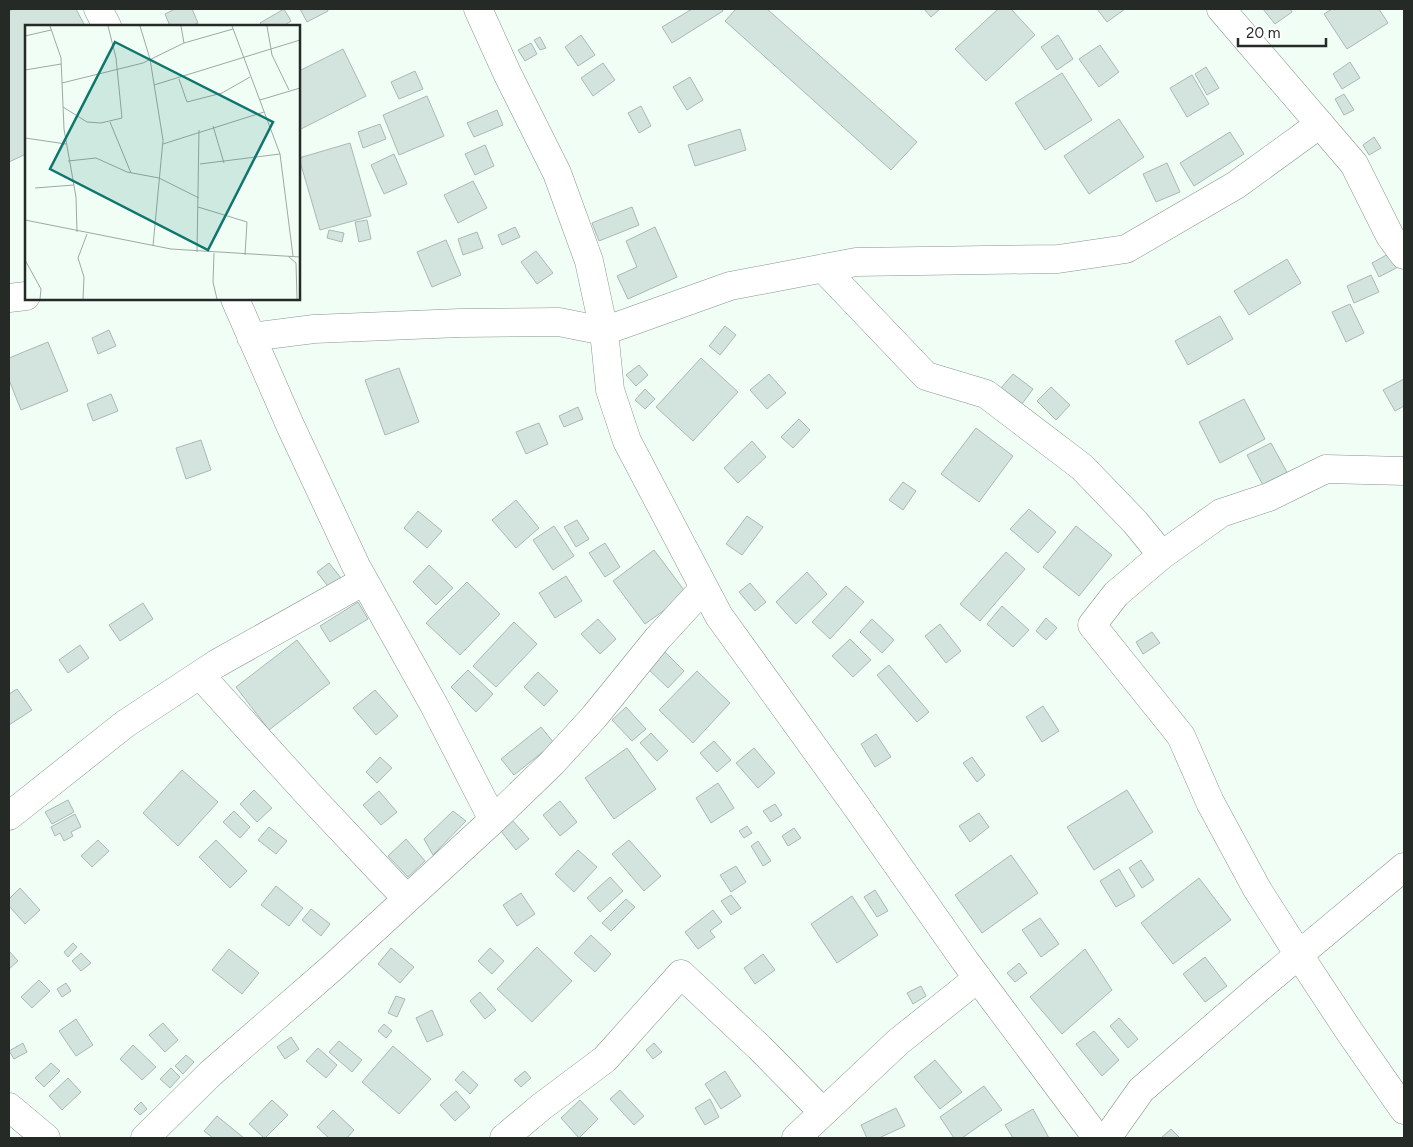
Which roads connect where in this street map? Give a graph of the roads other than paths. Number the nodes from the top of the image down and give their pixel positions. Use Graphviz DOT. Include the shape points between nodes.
graph roads {
  1 [pos="98,9"];
  2 [pos="478,9"];
  3 [pos="1221,9"];
  4 [pos="106,25"];
  5 [pos="1320,124"];
  6 [pos="1400,240"];
  7 [pos="823,268"];
  8 [pos="25,296"];
  9 [pos="9,298"];
  10 [pos="235,300"];
  11 [pos="604,332"];
  12 [pos="252,337"];
  13 [pos="1404,471"];
  14 [pos="1162,555"];
  15 [pos="364,581"];
  16 [pos="704,588"];
  17 [pos="200,675"];
  18 [pos="9,816"];
  19 [pos="493,820"];
  20 [pos="1404,867"];
  21 [pos="407,899"];
  22 [pos="1299,955"];
  23 [pos="978,978"];
  24 [pos="9,1107"];
  25 [pos="1404,1110"];
  26 [pos="823,1112"];
  27 [pos="46,1138"];
  28 [pos="145,1138"];
  29 [pos="504,1138"];
  30 [pos="796,1138"];
  31 [pos="1097,1138"];
  32 [pos="1107,1138"];
  1 -- 4 [label="street"];
  2 -- 11 [label="street" via="557,173 589,261"];
  3 -- 5 [label="street"];
  5 -- 6 [label="street" via="1354,164"];
  5 -- 7 [label="street" via="1236,185 1126,249 1058,259 856,262"];
  7 -- 11 [label="street" via="730,286"];
  7 -- 14 [label="street" via="926,376 986,394 1075,461"];
  8 -- 9 [label="street"];
  10 -- 12 [label="street"];
  11 -- 12 [label="street" via="559,322 460,323 314,329"];
  11 -- 16 [label="street" via="610,390 628,442"];
  12 -- 15 [label="street" via="290,426"];
  13 -- 14 [label="street" via="1326,469 1269,497 1221,513"];
  14 -- 22 [label="street" via="1116,594 1092,625 1181,736 1210,802 1257,888"];
  15 -- 17 [label="street"];
  15 -- 19 [label="street" via="434,704"];
  16 -- 19 [label="street" via="564,750"];
  16 -- 23 [label="street" via="719,616"];
  17 -- 18 [label="street" via="125,724"];
  17 -- 21 [label="street"];
  19 -- 21 [label="street"];
  20 -- 22 [label="street"];
  21 -- 28 [label="street" via="211,1073"];
  22 -- 25 [label="street"];
  22 -- 32 [label="street" via="1141,1090"];
  23 -- 26 [label="street" via="898,1042"];
  23 -- 31 [label="street"];
  24 -- 27 [label="street"];
  26 -- 29 [label="street" via="681,974 605,1059"];
  26 -- 30 [label="street"];
}
